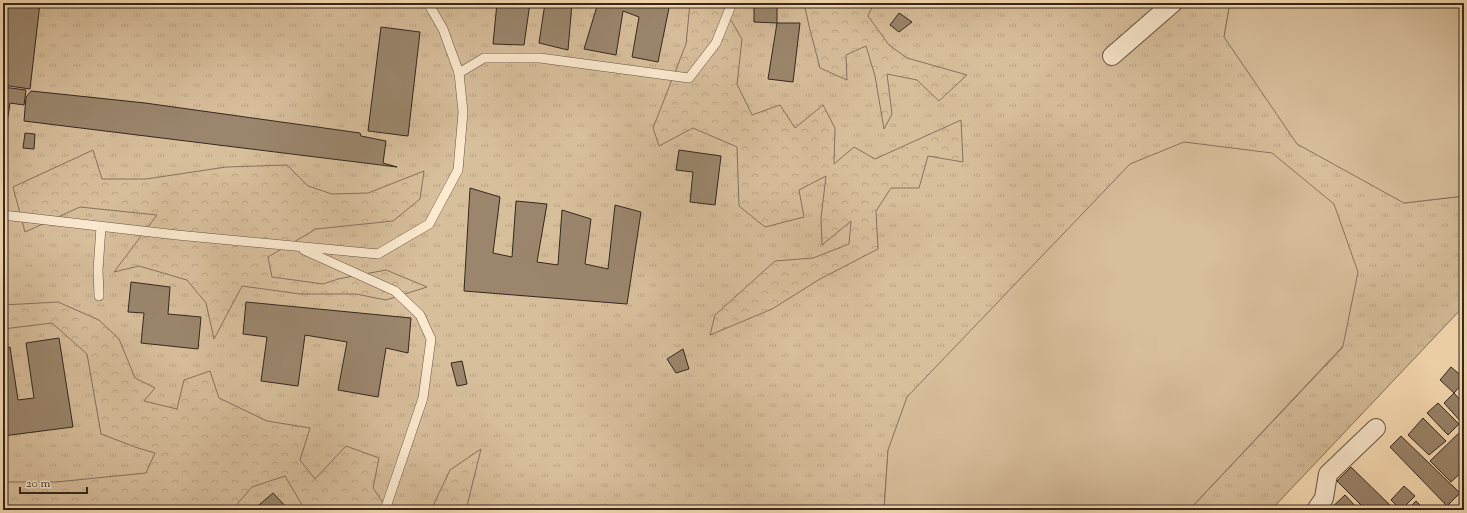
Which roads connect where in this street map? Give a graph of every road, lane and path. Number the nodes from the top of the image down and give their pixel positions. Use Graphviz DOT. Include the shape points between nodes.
graph roads {
  1 [pos="428,3"];
  2 [pos="732,3"];
  3 [pos="1173,3"];
  4 [pos="1112,56"];
  5 [pos="460,73"];
  6 [pos="3,215"];
  7 [pos="101,227"];
  8 [pos="296,246"];
  9 [pos="99,296"];
  10 [pos="1376,428"];
  11 [pos="385,510"];
  12 [pos="1316,510"];
  1 -- 5 [label="lane" via="443,29"];
  2 -- 5 [label="lane" via="716,43 689,78 540,58 484,58"];
  3 -- 4 [label="street"];
  5 -- 8 [label="lane" via="463,112 458,170 429,224 378,254"];
  6 -- 7 [label="lane"];
  7 -- 8 [label="lane"];
  7 -- 9 [label="lane"];
  8 -- 11 [label="lane" via="395,291 420,315 431,339 423,398"];
  10 -- 12 [label="street" via="1328,474 1324,498"];
}
